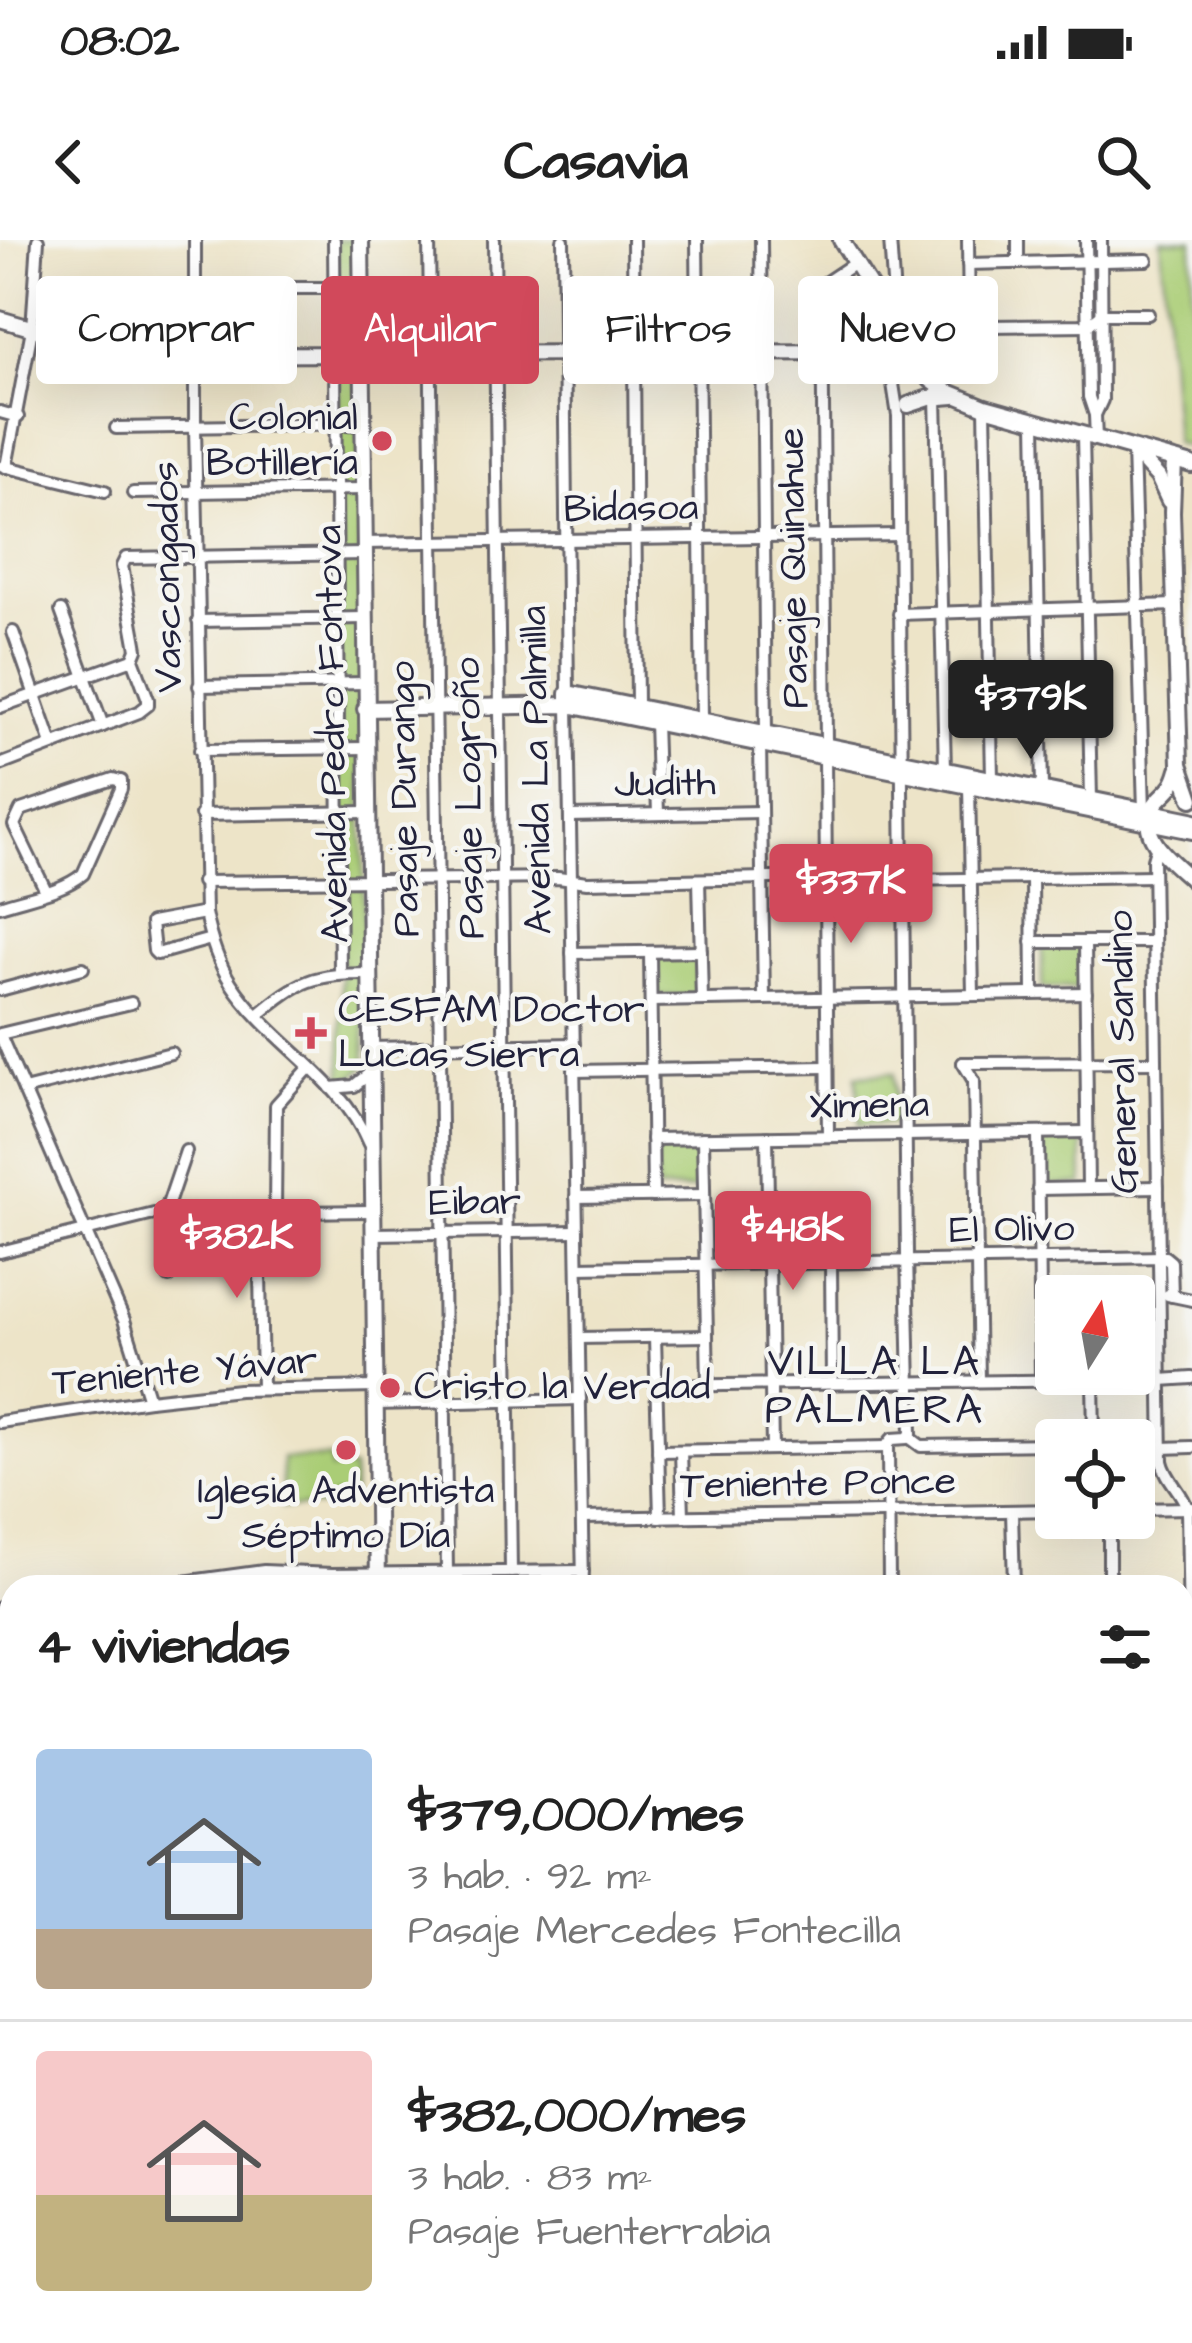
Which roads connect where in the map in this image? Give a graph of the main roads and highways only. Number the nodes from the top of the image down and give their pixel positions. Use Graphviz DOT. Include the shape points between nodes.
graph roads {
  1 [pos="361,240"];
  2 [pos="841,240"];
  3 [pos="361,276"];
  4 [pos="864,276"];
  5 [pos="0,319"];
  6 [pos="539,353"];
  7 [pos="798,353"];
  8 [pos="321,354"];
  9 [pos="362,384"];
  10 [pos="937,384"];
  11 [pos="954,396"];
  12 [pos="903,410"];
  13 [pos="1132,449"];
  14 [pos="1174,460"];
  15 [pos="1192,465"];
  16 [pos="1172,512"];
  17 [pos="1184,634"];
  18 [pos="568,699"];
  19 [pos="365,709"];
  20 [pos="763,738"];
  21 [pos="1180,764"];
  22 [pos="901,766"];
  23 [pos="1192,800"];
  24 [pos="1148,815"];
  25 [pos="1192,820"];
  26 [pos="1192,831"];
  27 [pos="1192,880"];
  28 [pos="378,1575"];
  1 -- 3 [label="main road, Avenida Pedro Fontova"];
  2 -- 4 [label="main road"];
  5 -- 8 [label="main road" via="126,354"];
  6 -- 7 [label="main road"];
  9 -- 19 [label="main road, Avenida Pedro Fontova"];
  10 -- 11 [label="main road"];
  11 -- 12 [label="main road"];
  11 -- 13 [label="main road"];
  13 -- 14 [label="main road"];
  13 -- 16 [label="main road" via="1158,477"];
  14 -- 15 [label="main road"];
  14 -- 16 [label="main road"];
  16 -- 17 [label="main road" via="1175,605"];
  17 -- 21 [label="main road"];
  18 -- 19 [label="main road"];
  18 -- 20 [label="main road"];
  18 -- 20 [label="main road"];
  19 -- 28 [label="main road, Avenida Pedro Fontova"];
  20 -- 22 [label="main road"];
  21 -- 23 [label="main road"];
  21 -- 24 [label="main road"];
  22 -- 24 [label="main road"];
  22 -- 24 [label="main road"];
  24 -- 25 [label="main road"];
  24 -- 26 [label="main road"];
  24 -- 27 [label="main road, General Sandino" via="1156,844"];
}
